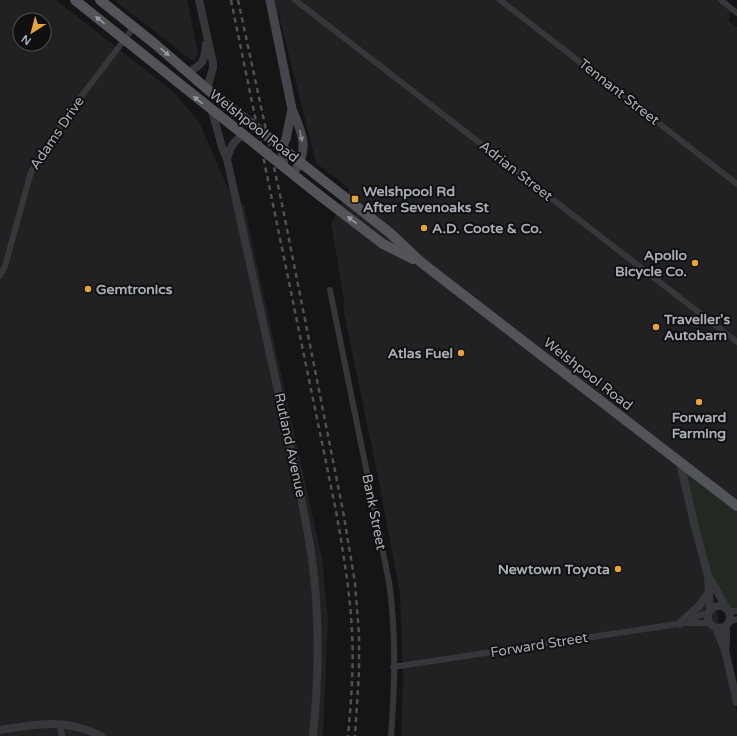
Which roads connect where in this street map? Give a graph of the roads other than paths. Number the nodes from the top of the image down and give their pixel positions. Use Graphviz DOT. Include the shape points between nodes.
graph roads {
  1 [pos="75,0"];
  2 [pos="100,0"];
  3 [pos="199,0"];
  4 [pos="270,0"];
  5 [pos="295,0"];
  6 [pos="500,0"];
  7 [pos="721,0"];
  8 [pos="737,13"];
  9 [pos="134,27"];
  10 [pos="125,40"];
  11 [pos="207,40"];
  12 [pos="188,72"];
  13 [pos="207,89"];
  14 [pos="292,109"];
  15 [pos="212,111"];
  16 [pos="244,136"];
  17 [pos="282,148"];
  18 [pos="227,159"];
  19 [pos="300,163"];
  20 [pos="284,167"];
  21 [pos="293,174"];
  22 [pos="737,184"];
  23 [pos="422,263"];
  24 [pos="0,276"];
  25 [pos="330,290"];
  26 [pos="737,342"];
  27 [pos="680,463"];
  28 [pos="737,506"];
  29 [pos="708,576"];
  30 [pos="709,592"];
  31 [pos="731,611"];
  32 [pos="710,612"];
  33 [pos="731,622"];
  34 [pos="682,623"];
  35 [pos="713,626"];
  36 [pos="725,650"];
  37 [pos="393,667"];
  38 [pos="737,702"];
  39 [pos="60,725"];
  40 [pos="0,730"];
  41 [pos="62,736"];
  42 [pos="100,736"];
  43 [pos="313,736"];
  44 [pos="391,736"];
  10 -- 1 [label="main road, Welshpool Road, one-way"];
  2 -- 9 [label="main road, Welshpool Road"];
  3 -- 11 [label="street"];
  4 -- 14 [label="main road"];
  5 -- 26 [label="street, Adrian Street"];
  6 -- 22 [label="street, Tennant Street"];
  7 -- 8 [label="street"];
  9 -- 10 [label="street, Adams Drive"];
  9 -- 12 [label="main road, Welshpool Road, one-way"];
  15 -- 10 [label="main road, Welshpool Road, one-way"];
  10 -- 24 [label="street, Adams Drive" via="70,111 31,172"];
  11 -- 12 [label="street" via="204,58 198,67"];
  11 -- 13 [label="street" via="213,62"];
  12 -- 13 [label="main road, Welshpool Road"];
  13 -- 17 [label="main road, Welshpool Road"];
  14 -- 17 [label="main road"];
  14 -- 19 [label="main road, one-way" via="299,125 304,150"];
  15 -- 16 [label="main road, Welshpool Road"];
  15 -- 18 [label="street, Rutland Avenue"];
  16 -- 18 [label="street" via="233,143"];
  16 -- 20 [label="main road, Welshpool Road"];
  17 -- 19 [label="main road, Welshpool Road"];
  17 -- 20 [label="main road"];
  18 -- 43 [label="street, Rutland Avenue" via="301,496 311,553 317,633"];
  19 -- 21 [label="main road"];
  19 -- 23 [label="main road, Welshpool Road" via="390,233"];
  20 -- 21 [label="main road, Welshpool Road"];
  23 -- 21 [label="main road, Welshpool Road, one-way" via="383,244"];
  23 -- 27 [label="main road, Welshpool Road"];
  25 -- 37 [label="street, Bank Street" via="389,582"];
  27 -- 28 [label="main road, Welshpool Road"];
  27 -- 29 [label="street"];
  29 -- 30 [label="street"];
  29 -- 31 [label="street"];
  30 -- 32 [label="street"];
  30 -- 34 [label="street" via="706,599"];
  31 -- 32 [label="street" via="717,607"];
  31 -- 33 [label="street"];
  32 -- 34 [label="street, Forward Street"];
  32 -- 35 [label="street" via="708,618"];
  33 -- 35 [label="street" via="722,628"];
  33 -- 36 [label="street"];
  34 -- 35 [label="street, Forward Street"];
  34 -- 37 [label="street, Forward Street"];
  35 -- 36 [label="street"];
  36 -- 38 [label="street"];
  37 -- 44 [label="street, Bank Street"];
  39 -- 40 [label="street" via="40,724"];
  39 -- 41 [label="street"];
  39 -- 42 [label="street" via="90,730"];
}
